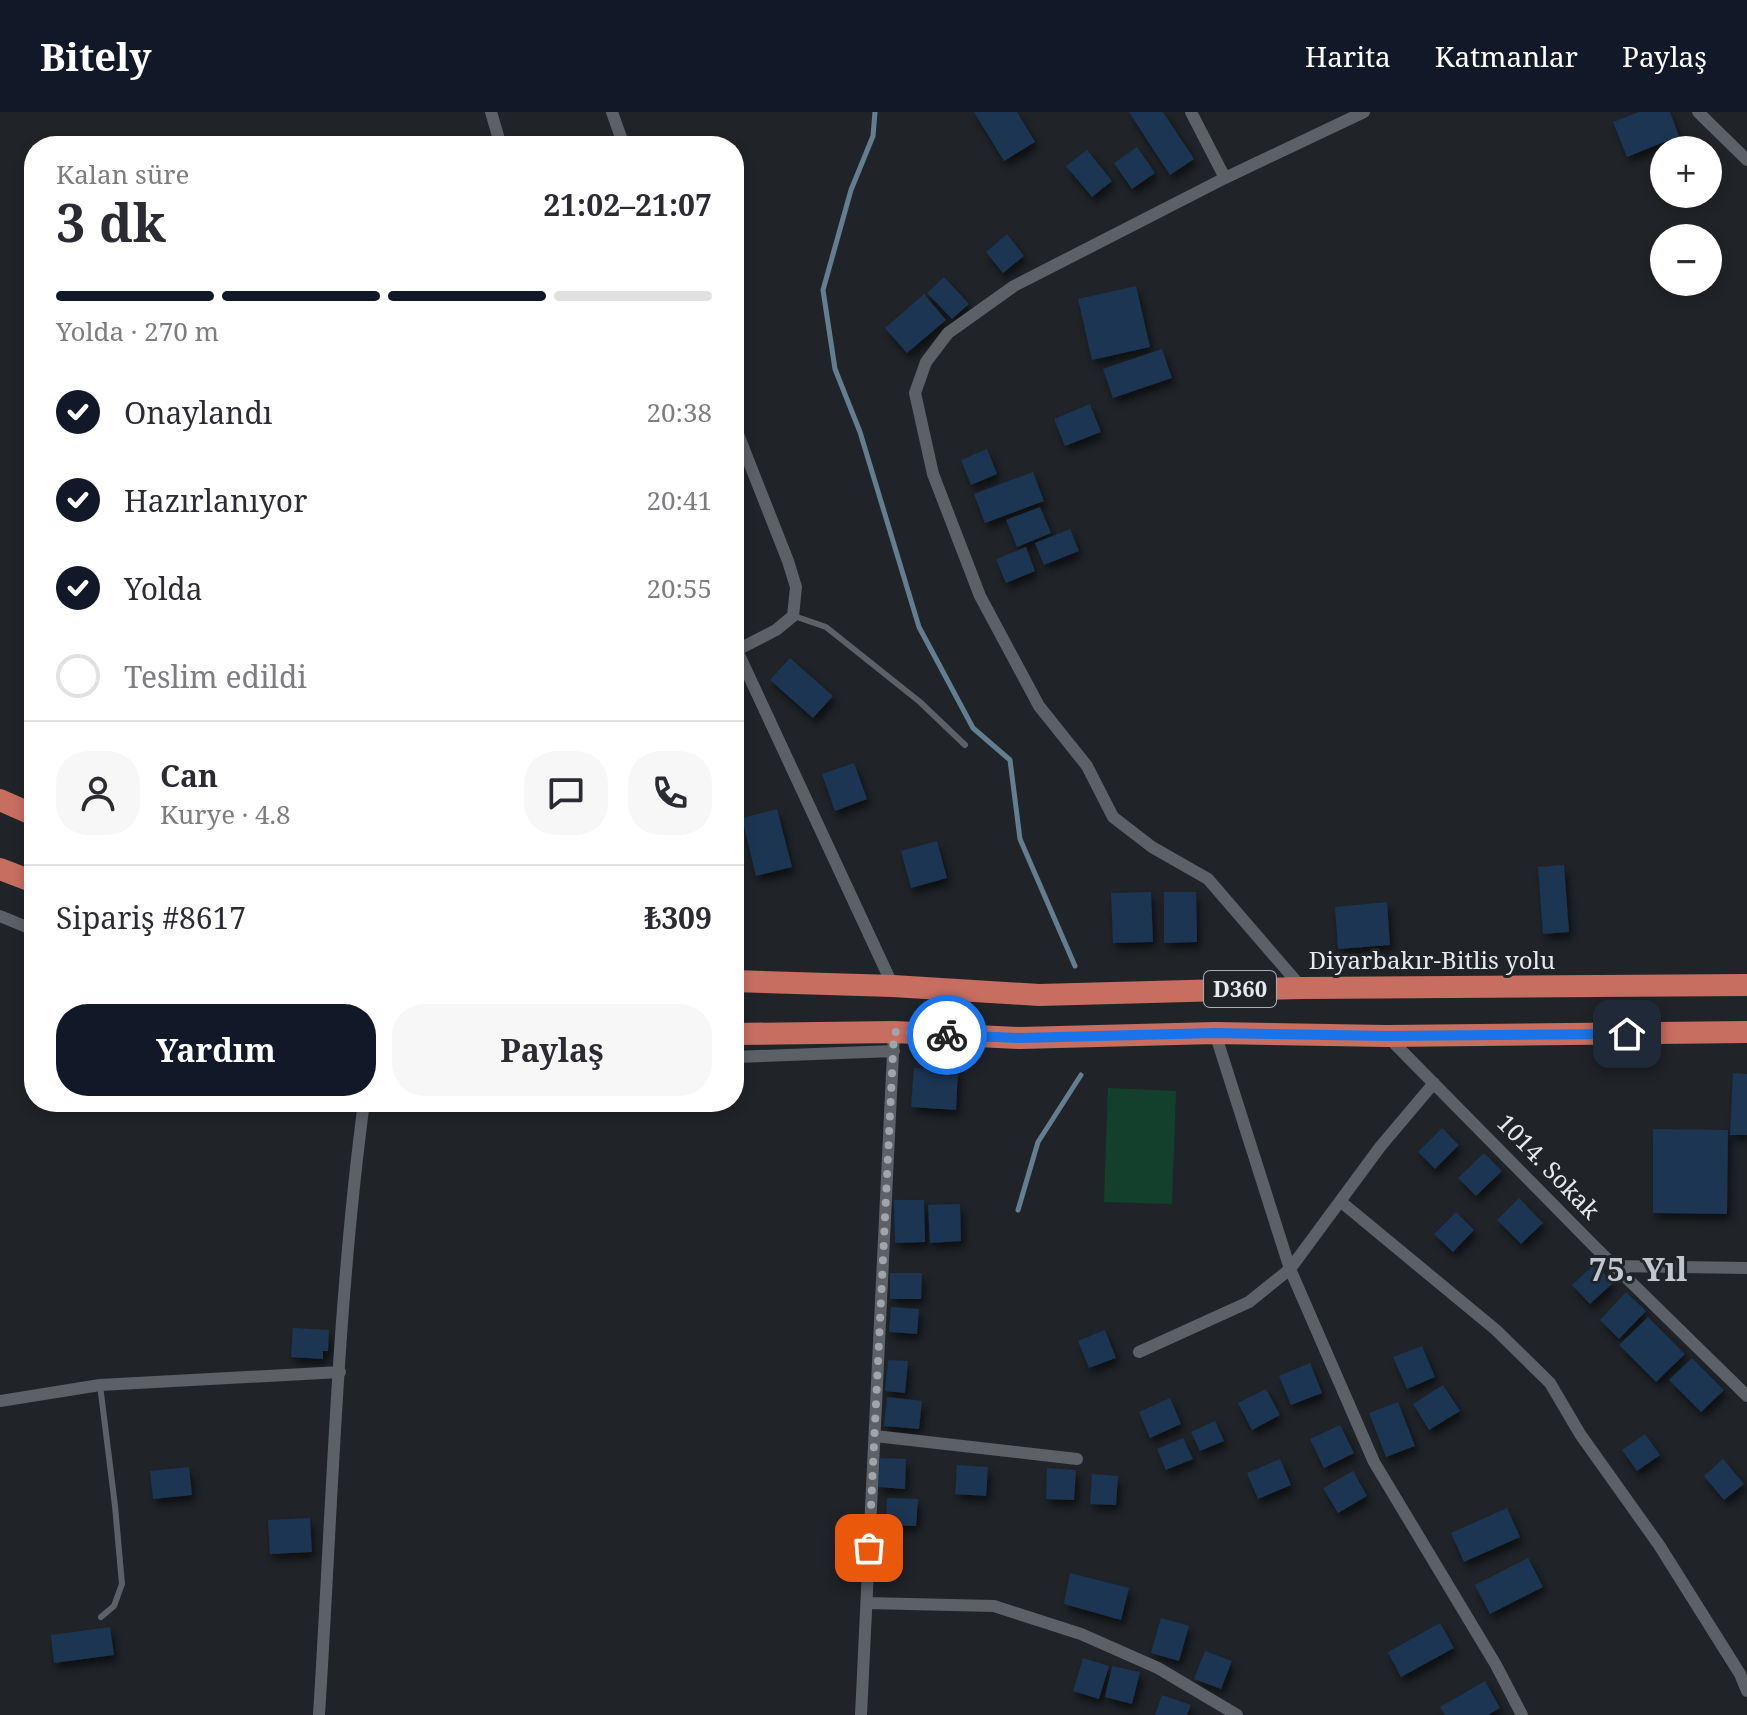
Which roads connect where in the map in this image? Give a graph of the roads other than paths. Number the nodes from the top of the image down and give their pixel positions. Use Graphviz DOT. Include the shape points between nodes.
graph roads {
  1 [pos="491,112"];
  2 [pos="612,112"];
  3 [pos="1191,112"];
  4 [pos="1364,112"];
  5 [pos="1698,112"];
  6 [pos="498,136"];
  7 [pos="620,136"];
  8 [pos="1747,160"];
  9 [pos="1225,178"];
  10 [pos="744,449"];
  11 [pos="793,616"];
  12 [pos="744,644"];
  13 [pos="744,664"];
  14 [pos="965,745"];
  15 [pos="0,800"];
  16 [pos="24,811"];
  17 [pos="0,869"];
  18 [pos="24,878"];
  19 [pos="0,916"];
  20 [pos="24,926"];
  21 [pos="744,981"];
  22 [pos="1747,985"];
  23 [pos="893,986"];
  24 [pos="1302,988"];
  25 [pos="1747,1032"];
  26 [pos="1215,1033"];
  27 [pos="744,1034"];
  28 [pos="1387,1036"];
  29 [pos="894,1042"];
  30 [pos="744,1056"];
  31 [pos="1434,1083"];
  32 [pos="363,1112"];
  33 [pos="1340,1201"];
  34 [pos="1614,1266"];
  35 [pos="1747,1268"];
  36 [pos="1290,1269"];
  37 [pos="1139,1352"];
  38 [pos="340,1372"];
  39 [pos="100,1385"];
  40 [pos="1747,1396"];
  41 [pos="0,1401"];
  42 [pos="875,1436"];
  43 [pos="1077,1459"];
  44 [pos="867,1603"];
  45 [pos="101,1617"];
  46 [pos="1747,1691"];
  47 [pos="319,1715"];
  48 [pos="861,1715"];
  49 [pos="1237,1715"];
  50 [pos="1522,1715"];
  1 -- 6 [label="street"];
  2 -- 7 [label="street"];
  3 -- 9 [label="street"];
  4 -- 9 [label="street"];
  5 -- 8 [label="street"];
  9 -- 24 [label="street" via="1014,286 948,333 926,362 915,393 933,474 980,596 1039,706 1087,766 1113,817 1208,879"];
  10 -- 11 [label="street" via="796,587"];
  11 -- 12 [label="street"];
  11 -- 14 [label="lane" via="826,627"];
  13 -- 23 [label="street"];
  15 -- 16 [label="highway"];
  17 -- 18 [label="highway"];
  19 -- 20 [label="street"];
  21 -- 23 [label="highway, Diyarbakır-Bitlis yolu / D360"];
  22 -- 24 [label="highway, Diyarbakır-Bitlis yolu / D360"];
  23 -- 24 [label="highway, Diyarbakır-Bitlis yolu / D360" via="1039,995"];
  25 -- 28 [label="highway, D360"];
  26 -- 28 [label="highway, D360"];
  26 -- 29 [label="highway, D360"];
  26 -- 36 [label="street"];
  27 -- 29 [label="highway, D360"];
  28 -- 31 [label="street, 1014. Sokak"];
  29 -- 30 [label="street"];
  29 -- 42 [label="street"];
  31 -- 33 [label="street"];
  31 -- 34 [label="street, 1014. Sokak"];
  32 -- 38 [label="street"];
  33 -- 36 [label="street"];
  33 -- 46 [label="street" via="1496,1330 1550,1383 1667,1558"];
  34 -- 35 [label="street"];
  34 -- 40 [label="street, 1014. Sokak"];
  36 -- 37 [label="street" via="1249,1302"];
  36 -- 50 [label="street" via="1374,1462"];
  38 -- 39 [label="street"];
  38 -- 47 [label="street"];
  39 -- 41 [label="street"];
  39 -- 45 [label="lane" via="122,1584 114,1606"];
  42 -- 43 [label="street"];
  42 -- 44 [label="street"];
  44 -- 48 [label="street"];
  44 -- 49 [label="street" via="994,1606 1145,1662"];
}
